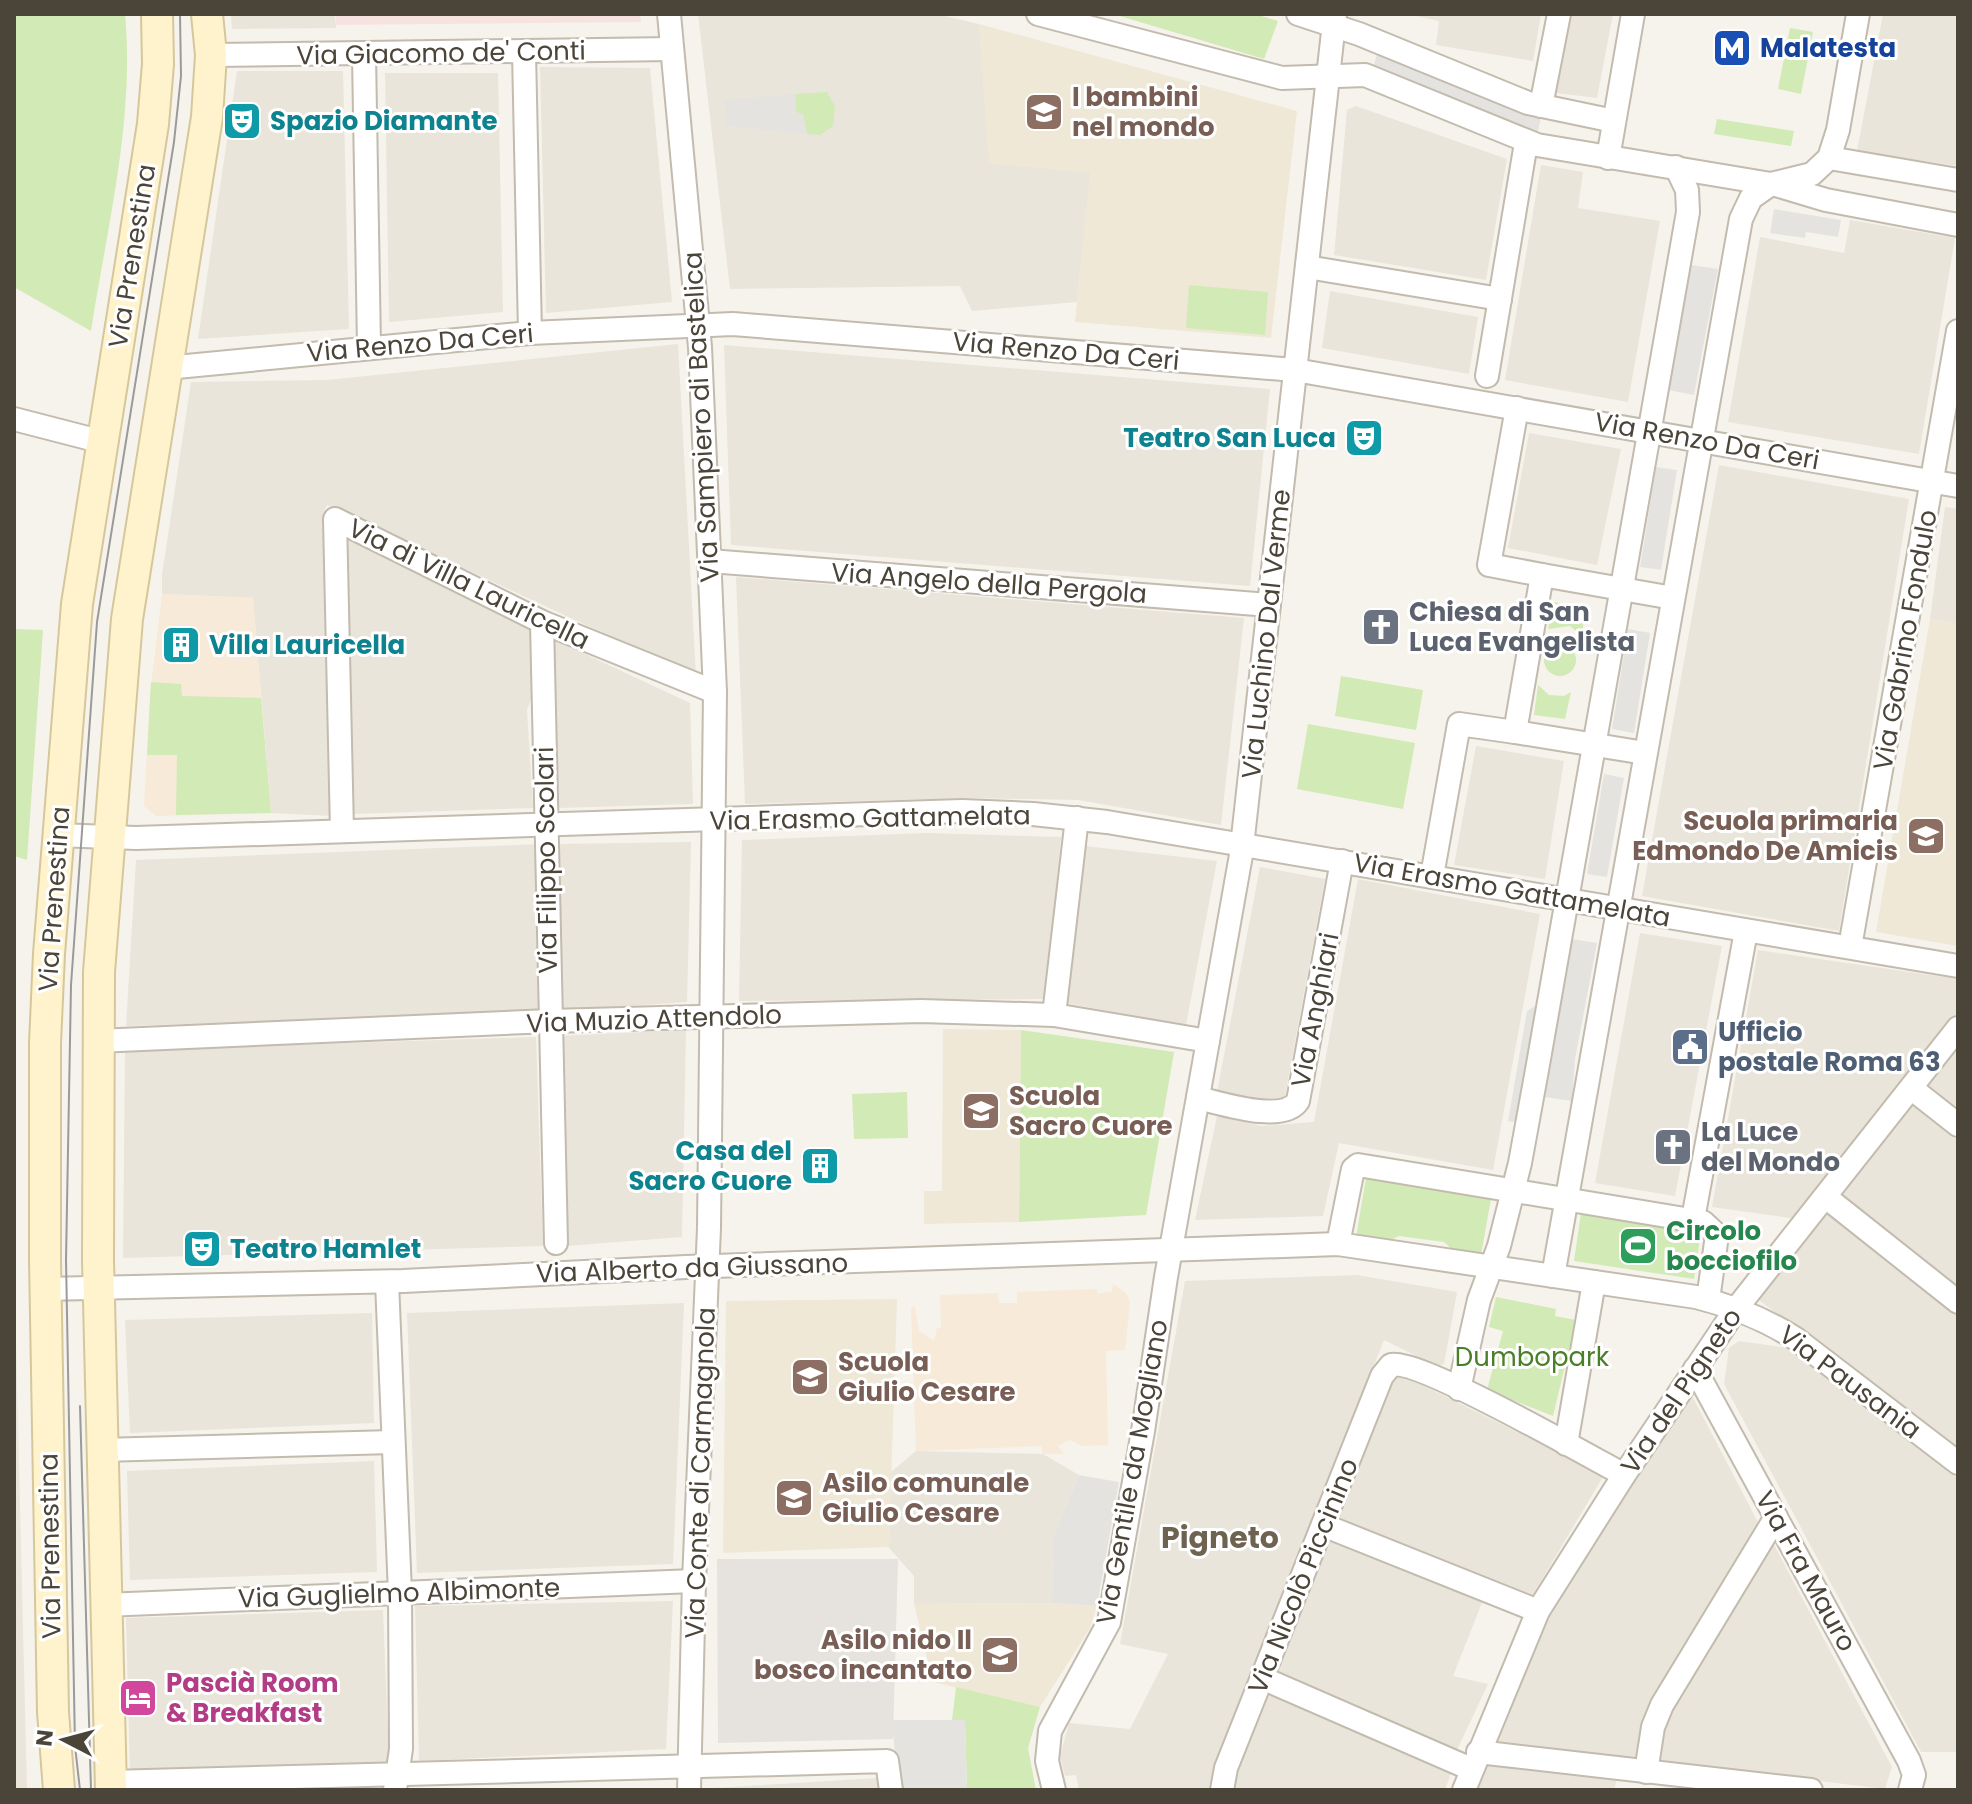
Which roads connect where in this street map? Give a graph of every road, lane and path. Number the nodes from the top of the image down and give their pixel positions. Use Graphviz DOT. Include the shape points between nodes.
graph roads {
  1 [pos="157,14"];
  2 [pos="207,14"];
  3 [pos="669,14"];
  4 [pos="1038,14"];
  5 [pos="1298,14"];
  6 [pos="1559,14"];
  7 [pos="1633,14"];
  8 [pos="1858,14"];
  9 [pos="1334,19"];
  10 [pos="672,49"];
  11 [pos="524,52"];
  12 [pos="211,55"];
  13 [pos="364,55"];
  14 [pos="1327,76"];
  15 [pos="1541,106"];
  16 [pos="1614,121"];
  17 [pos="1526,143"];
  18 [pos="1608,158"];
  19 [pos="1829,158"];
  20 [pos="1676,167"];
  21 [pos="1958,180"];
  22 [pos="1771,184"];
  23 [pos="1958,225"];
  24 [pos="1307,267"];
  25 [pos="1500,299"];
  26 [pos="699,323"];
  27 [pos="530,333"];
  28 [pos="1957,343"];
  29 [pos="369,346"];
  30 [pos="166,368"];
  31 [pos="1295,370"];
  32 [pos="1487,376"];
  33 [pos="1517,408"];
  34 [pos="14,419"];
  35 [pos="1649,431"];
  36 [pos="1702,439"];
  37 [pos="103,442"];
  38 [pos="1933,481"];
  39 [pos="1958,486"];
  40 [pos="710,561"];
  41 [pos="1542,575"];
  42 [pos="1621,588"];
  43 [pos="1673,598"];
  44 [pos="1269,605"];
  45 [pos="542,622"];
  46 [pos="715,692"];
  47 [pos="1515,732"];
  48 [pos="1593,745"];
  49 [pos="1645,753"];
  50 [pos="1077,818"];
  51 [pos="715,821"];
  52 [pos="545,826"];
  53 [pos="342,831"];
  54 [pos="57,835"];
  55 [pos="109,837"];
  56 [pos="1242,844"];
  57 [pos="1342,861"];
  58 [pos="1432,876"];
  59 [pos="1566,898"];
  60 [pos="1617,908"];
  61 [pos="1746,931"];
  62 [pos="1850,947"];
  63 [pos="1958,966"];
  64 [pos="1054,1015"];
  65 [pos="712,1016"];
  66 [pos="550,1021"];
  67 [pos="1958,1028"];
  68 [pos="97,1041"];
  69 [pos="1208,1041"];
  70 [pos="1911,1088"];
  71 [pos="1198,1098"];
  72 [pos="1958,1125"];
  73 [pos="1512,1191"];
  74 [pos="1827,1198"];
  75 [pos="1565,1199"];
  76 [pos="1693,1219"];
  77 [pos="556,1243"];
  78 [pos="1338,1244"];
  79 [pos="1171,1250"];
  80 [pos="708,1266"];
  81 [pos="1491,1266"];
  82 [pos="1553,1276"];
  83 [pos="387,1282"];
  84 [pos="1594,1282"];
  85 [pos="99,1288"];
  86 [pos="45,1289"];
  87 [pos="1708,1300"];
  88 [pos="1958,1302"];
  89 [pos="1736,1309"];
  90 [pos="1695,1369"];
  91 [pos="1459,1389"];
  92 [pos="393,1442"];
  93 [pos="1566,1444"];
  94 [pos="101,1450"];
  95 [pos="1958,1463"];
  96 [pos="1624,1475"];
  97 [pos="1776,1517"];
  98 [pos="1323,1525"];
  99 [pos="694,1581"];
  100 [pos="400,1593"];
  101 [pos="104,1605"];
  102 [pos="1538,1611"];
  103 [pos="1262,1678"];
  104 [pos="1471,1770"];
  105 [pos="1646,1772"];
  106 [pos="690,1779"];
  107 [pos="1620,1779"];
  108 [pos="396,1782"];
  109 [pos="1912,1782"];
  110 [pos="1051,1783"];
  111 [pos="111,1786"];
  112 [pos="1781,1788"];
  113 [pos="59,1790"];
  114 [pos="891,1790"];
  115 [pos="1222,1790"];
  116 [pos="1811,1790"];
  1 -- 37 [label="main road, Via Prenestina" via="154,113"];
  2 -- 12 [label="main road, Via Prenestina"];
  3 -- 10 [label="street, Via Sampiero di Bastelica"];
  4 -- 14 [label="street" via="1274,77"];
  5 -- 9 [label="street"];
  6 -- 15 [label="street"];
  7 -- 16 [label="street"];
  8 -- 19 [label="street"];
  9 -- 14 [label="street, Via Luchino Dal Verme"];
  9 -- 15 [label="street"];
  10 -- 11 [label="street, Via Giacomo de' Conti"];
  10 -- 26 [label="street, Via Sampiero di Bastelica"];
  11 -- 13 [label="street, Via Giacomo de' Conti"];
  11 -- 27 [label="street"];
  12 -- 13 [label="street, Via Giacomo de' Conti"];
  12 -- 30 [label="main road, Via Prenestina" via="206,127"];
  13 -- 29 [label="street"];
  14 -- 17 [label="street" via="1365,75"];
  14 -- 24 [label="street, Via Luchino Dal Verme"];
  15 -- 16 [label="street"];
  16 -- 18 [label="street"];
  17 -- 18 [label="street"];
  17 -- 25 [label="street"];
  18 -- 20 [label="street"];
  19 -- 21 [label="street"];
  19 -- 22 [label="street" via="1812,174"];
  20 -- 22 [label="street"];
  20 -- 35 [label="street" via="1687,190 1688,212"];
  22 -- 23 [label="street"];
  22 -- 36 [label="street" via="1751,198 1741,219"];
  24 -- 25 [label="street"];
  24 -- 31 [label="street, Via Luchino Dal Verme"];
  25 -- 32 [label="street"];
  26 -- 27 [label="street, Via Renzo Da Ceri"];
  26 -- 31 [label="street, Via Renzo Da Ceri"];
  26 -- 40 [label="street, Via Sampiero di Bastelica"];
  27 -- 29 [label="street, Via Renzo Da Ceri"];
  28 -- 38 [label="street, Via Gabrino Fondulo"];
  29 -- 30 [label="street, Via Renzo Da Ceri"];
  30 -- 55 [label="main road, Via Prenestina" via="127,619"];
  31 -- 33 [label="street, Via Renzo Da Ceri"];
  31 -- 44 [label="street, Via Luchino Dal Verme"];
  33 -- 35 [label="street, Via Renzo Da Ceri"];
  33 -- 41 [label="street" via="1489,565"];
  34 -- 37 [label="street"];
  35 -- 36 [label="street, Via Renzo Da Ceri"];
  35 -- 42 [label="street"];
  36 -- 38 [label="street, Via Renzo Da Ceri"];
  36 -- 43 [label="street"];
  37 -- 54 [label="main road, Via Prenestina" via="75,624"];
  38 -- 39 [label="street, Via Renzo Da Ceri"];
  38 -- 62 [label="street, Via Gabrino Fondulo"];
  40 -- 44 [label="street, Via Angelo della Pergola"];
  40 -- 46 [label="street, Via Sampiero di Bastelica"];
  41 -- 42 [label="street"];
  41 -- 47 [label="street"];
  42 -- 43 [label="street"];
  42 -- 48 [label="street"];
  43 -- 49 [label="street"];
  44 -- 56 [label="street, Via Luchino Dal Verme"];
  45 -- 46 [label="street, Via di Villa Lauricella"];
  45 -- 52 [label="street, Via Filippo Scolari"];
  45 -- 53 [label="street, Via di Villa Lauricella" via="335,519"];
  46 -- 51 [label="street, Via Sampiero di Bastelica"];
  47 -- 48 [label="street"];
  47 -- 58 [label="street" via="1459,724"];
  48 -- 49 [label="street"];
  48 -- 59 [label="street"];
  49 -- 60 [label="street"];
  50 -- 51 [label="street, Via Erasmo Gattamelata" via="962,811"];
  50 -- 56 [label="street, Via Erasmo Gattamelata"];
  50 -- 64 [label="street"];
  51 -- 52 [label="street, Via Erasmo Gattamelata"];
  51 -- 65 [label="street, Via Conte di Carmagnola"];
  52 -- 53 [label="street, Via Erasmo Gattamelata"];
  52 -- 66 [label="street, Via Filippo Scolari"];
  53 -- 55 [label="street, Via Erasmo Gattamelata"];
  54 -- 55 [label="street, Via Erasmo Gattamelata"];
  54 -- 86 [label="main road, Via Prenestina" via="45,1043"];
  55 -- 68 [label="main road, Via Prenestina"];
  56 -- 57 [label="street, Via Erasmo Gattamelata"];
  56 -- 69 [label="street, Via Luchino Dal Verme"];
  57 -- 58 [label="street, Via Erasmo Gattamelata"];
  57 -- 71 [label="street, Via Anghiari" via="1298,1101 1289,1111 1273,1112"];
  58 -- 59 [label="street, Via Erasmo Gattamelata"];
  59 -- 60 [label="street, Via Erasmo Gattamelata"];
  59 -- 73 [label="street"];
  60 -- 61 [label="street, Via Erasmo Gattamelata"];
  60 -- 75 [label="street"];
  61 -- 62 [label="street, Via Erasmo Gattamelata"];
  61 -- 76 [label="street"];
  62 -- 63 [label="street, Via Erasmo Gattamelata"];
  64 -- 65 [label="street, Via Muzio Attendolo" via="921,1011"];
  64 -- 69 [label="street, Via Muzio Attendolo"];
  65 -- 66 [label="street, Via Muzio Attendolo"];
  65 -- 80 [label="street, Via Conte di Carmagnola"];
  66 -- 68 [label="street, Via Muzio Attendolo"];
  66 -- 77 [label="street, Via Filippo Scolari"];
  67 -- 70 [label="street, Via del Pigneto"];
  68 -- 85 [label="main road, Via Prenestina"];
  69 -- 71 [label="street, Via Luchino Dal Verme"];
  70 -- 72 [label="street"];
  70 -- 74 [label="street, Via del Pigneto"];
  71 -- 79 [label="street, Via Luchino Dal Verme"];
  73 -- 75 [label="street"];
  73 -- 78 [label="street" via="1358,1165"];
  73 -- 81 [label="street"];
  74 -- 88 [label="street"];
  74 -- 89 [label="street, Via del Pigneto"];
  75 -- 76 [label="street"];
  75 -- 82 [label="street"];
  76 -- 87 [label="street" via="1708,1224 1717,1235"];
  78 -- 79 [label="street, Via Alberto da Giussano"];
  78 -- 81 [label="street, Via Alberto da Giussano"];
  79 -- 80 [label="street, Via Alberto da Giussano"];
  79 -- 110 [label="street, Via Gentile da Mogliano" via="1107,1630 1051,1726 1046,1754"];
  80 -- 83 [label="street, Via Alberto da Giussano"];
  80 -- 99 [label="street, Via Conte di Carmagnola"];
  81 -- 82 [label="street, Via Alberto da Giussano"];
  81 -- 91 [label="street"];
  82 -- 84 [label="street, Via Pausania"];
  83 -- 85 [label="street, Via Alberto da Giussano"];
  83 -- 92 [label="street"];
  84 -- 87 [label="street, Via Pausania"];
  84 -- 93 [label="street"];
  85 -- 86 [label="street, Via Alberto da Giussano"];
  85 -- 94 [label="main road, Via Prenestina"];
  86 -- 113 [label="main road, Via Prenestina"];
  87 -- 89 [label="street, Via Pausania"];
  89 -- 90 [label="street, Via del Pigneto"];
  89 -- 95 [label="street, Via Pausania" via="1796,1339"];
  90 -- 96 [label="street, Via del Pigneto"];
  90 -- 97 [label="street, Via Fra Mauro"];
  91 -- 93 [label="street"];
  91 -- 98 [label="street, Via Nicolò Piccinino" via="1405,1364 1391,1365"];
  92 -- 94 [label="street"];
  92 -- 100 [label="street"];
  93 -- 96 [label="street"];
  94 -- 101 [label="main road, Via Prenestina"];
  96 -- 102 [label="street, Via del Pigneto"];
  97 -- 105 [label="street" via="1662,1705"];
  97 -- 109 [label="street, Via Fra Mauro"];
  98 -- 102 [label="street"];
  98 -- 103 [label="street, Via Nicolò Piccinino"];
  99 -- 100 [label="street, Via Guglielmo Albimonte"];
  99 -- 106 [label="street, Via Conte di Carmagnola"];
  100 -- 101 [label="street, Via Guglielmo Albimonte"];
  100 -- 108 [label="street" via="401,1749"];
  101 -- 111 [label="main road, Via Prenestina"];
  102 -- 104 [label="street, Via del Pigneto"];
  103 -- 104 [label="street"];
  103 -- 115 [label="street, Via Nicolò Piccinino"];
  104 -- 107 [label="street"];
  105 -- 107 [label="street"];
  105 -- 112 [label="street"];
  106 -- 108 [label="street"];
  106 -- 114 [label="street" via="887,1761"];
  108 -- 111 [label="street"];
  112 -- 116 [label="street"];
}
